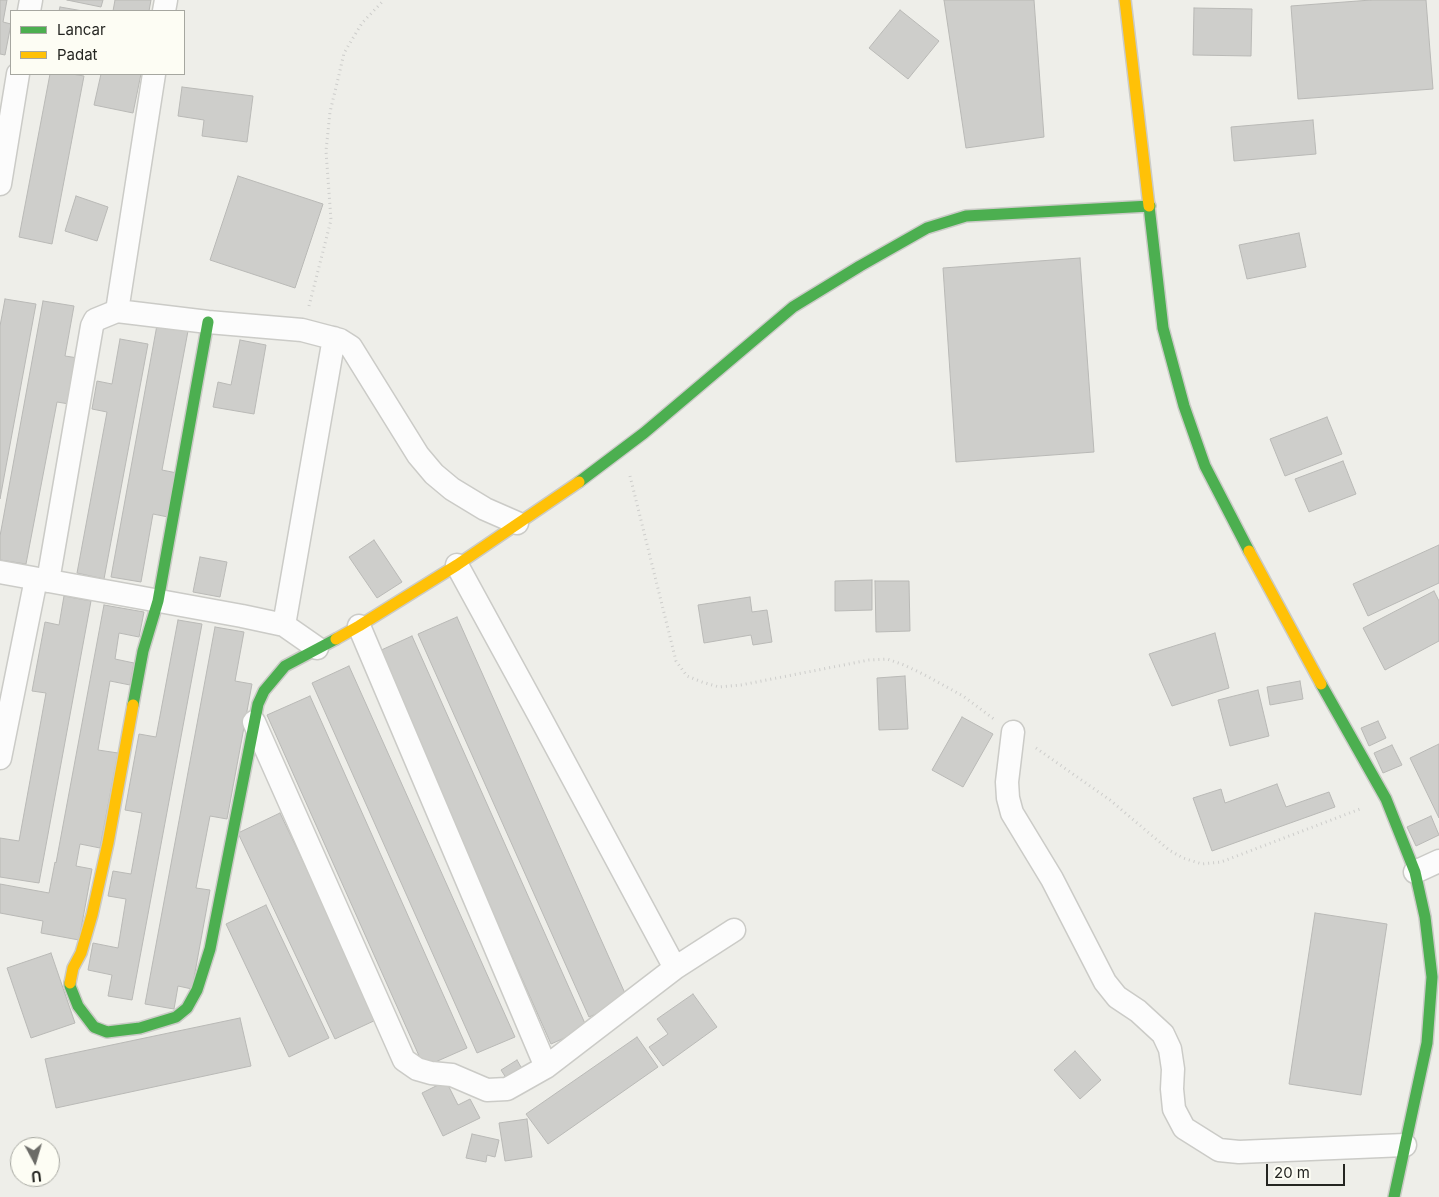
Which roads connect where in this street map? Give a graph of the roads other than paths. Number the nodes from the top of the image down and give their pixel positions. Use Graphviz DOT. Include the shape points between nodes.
graph roads {
  1 [pos="1125,0"];
  2 [pos="18,75"];
  3 [pos="154,75"];
  4 [pos="0,184"];
  5 [pos="1150,206"];
  6 [pos="116,311"];
  7 [pos="208,322"];
  8 [pos="334,338"];
  9 [pos="516,522"];
  10 [pos="457,565"];
  11 [pos="0,572"];
  12 [pos="42,580"];
  13 [pos="158,601"];
  14 [pos="284,625"];
  15 [pos="359,626"];
  16 [pos="317,648"];
  17 [pos="254,722"];
  18 [pos="1013,732"];
  19 [pos="0,758"];
  20 [pos="1439,861"];
  21 [pos="1415,872"];
  22 [pos="734,930"];
  23 [pos="675,968"];
  24 [pos="1433,1044"];
  25 [pos="546,1067"];
  26 [pos="1405,1145"];
  27 [pos="1394,1197"];
  1 -- 5 [label="main road"];
  2 -- 4 [label="street"];
  3 -- 6 [label="street"];
  5 -- 9 [label="main road" via="966,216 927,228 793,307 623,449 568,490"];
  5 -- 21 [label="main road" via="1163,328 1184,406 1206,466 1269,591 1386,799"];
  6 -- 7 [label="street"];
  6 -- 12 [label="street" via="95,320 92,326"];
  7 -- 8 [label="street" via="302,330"];
  7 -- 13 [label="main road"];
  8 -- 9 [label="street" via="351,347 418,456 434,474 484,509"];
  8 -- 14 [label="street"];
  9 -- 10 [label="main road"];
  10 -- 15 [label="main road"];
  10 -- 23 [label="street"];
  11 -- 12 [label="street"];
  12 -- 13 [label="street"];
  12 -- 19 [label="street"];
  13 -- 14 [label="street"];
  13 -- 17 [label="main road" via="143,651 92,915 70,986 78,1006 94,1027 107,1032 120,1031 176,1017 187,1008 197,990 210,949"];
  14 -- 16 [label="street"];
  15 -- 16 [label="main road"];
  15 -- 25 [label="street"];
  16 -- 17 [label="main road" via="285,666 264,691"];
  17 -- 25 [label="street" via="404,1060 417,1069 452,1075 498,1091"];
  18 -- 26 [label="street" via="1007,782 1012,813 1052,879 1105,982 1117,997 1138,1010 1162,1034 1170,1049 1174,1109 1184,1128 1219,1150 1239,1152"];
  20 -- 21 [label="street"];
  21 -- 24 [label="main road" via="1432,977"];
  22 -- 23 [label="street"];
  23 -- 25 [label="street"];
  24 -- 26 [label="main road"];
  26 -- 27 [label="main road"];
}
